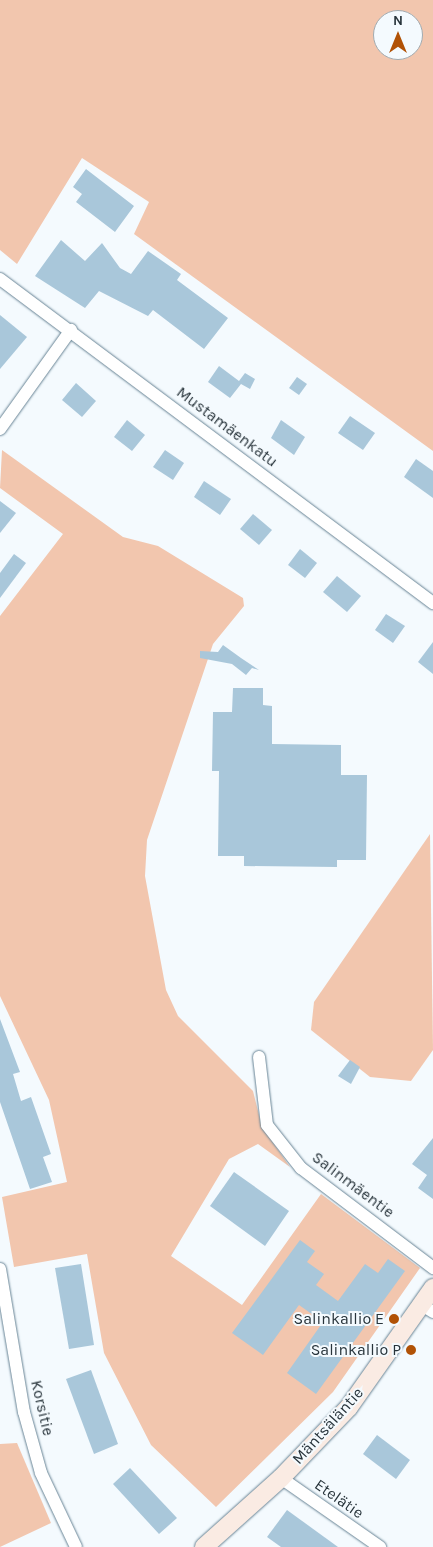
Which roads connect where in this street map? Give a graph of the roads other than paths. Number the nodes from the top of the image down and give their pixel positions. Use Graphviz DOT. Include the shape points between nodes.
graph roads {
  1 [pos="0,279"];
  2 [pos="71,330"];
  3 [pos="0,429"];
  4 [pos="433,603"];
  5 [pos="259,1058"];
  6 [pos="433,1268"];
  7 [pos="0,1269"];
  8 [pos="433,1288"];
  9 [pos="428,1308"];
  10 [pos="281,1478"];
  11 [pos="76,1547"];
  12 [pos="204,1547"];
  13 [pos="380,1547"];
  1 -- 2 [label="street, Mustamäenkatu"];
  2 -- 3 [label="street"];
  2 -- 4 [label="street, Mustamäenkatu"];
  5 -- 6 [label="street, Salinmäentie" via="267,1125 301,1168"];
  7 -- 11 [label="street, Korsitie" via="29,1429 41,1473"];
  8 -- 9 [label="street, Mäntsäläntie"];
  9 -- 10 [label="street, Mäntsäläntie" via="348,1407"];
  10 -- 12 [label="street, Mäntsäläntie"];
  10 -- 13 [label="street, Etelätie"];
}
